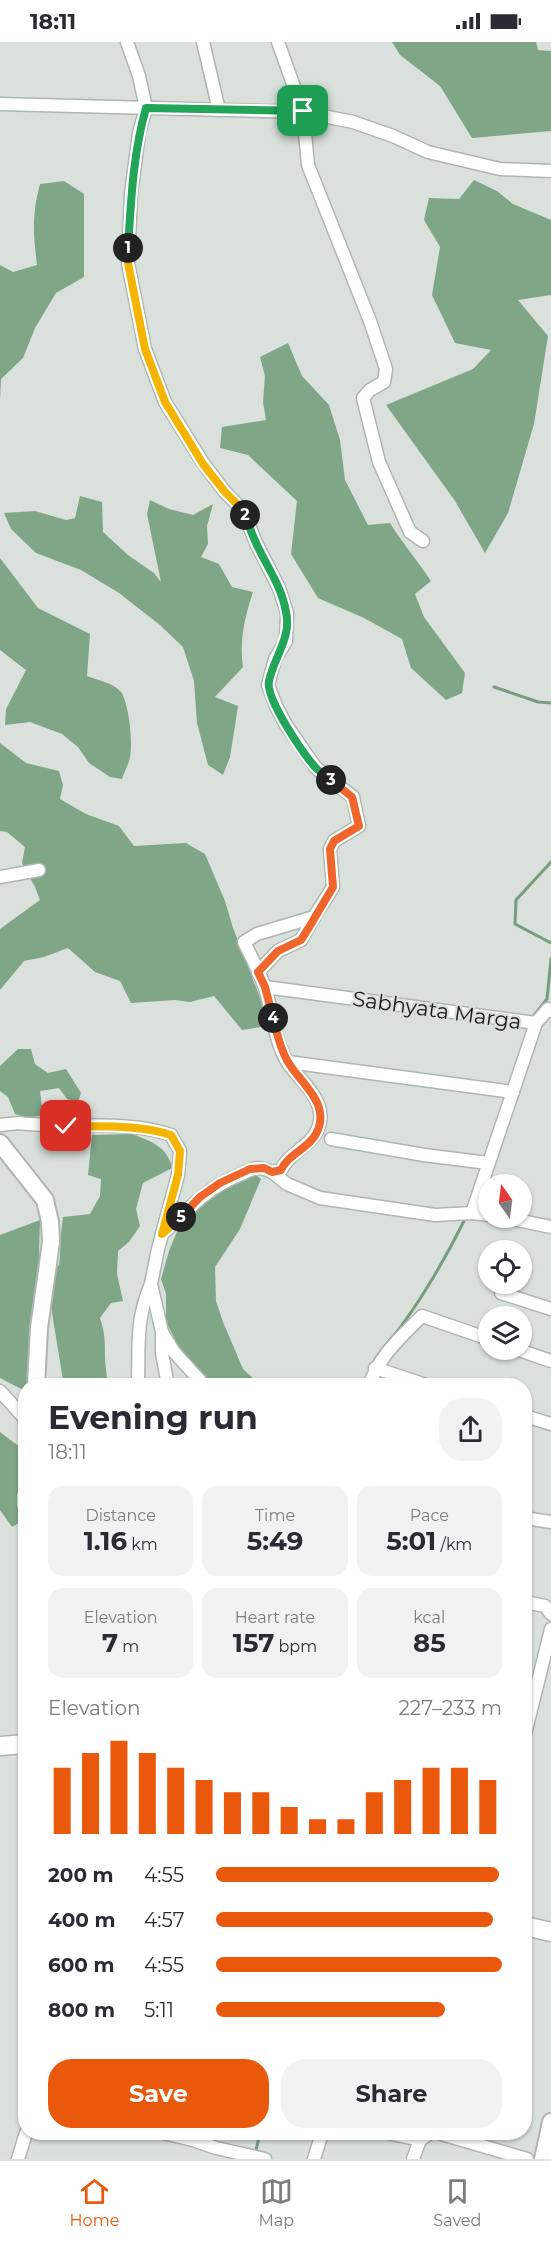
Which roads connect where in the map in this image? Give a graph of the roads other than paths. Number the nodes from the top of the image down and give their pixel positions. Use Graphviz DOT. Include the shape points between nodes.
graph roads {
  1 [pos="127,42"];
  2 [pos="203,42"];
  3 [pos="278,42"];
  4 [pos="0,104"];
  5 [pos="146,108"];
  6 [pos="219,110"];
  7 [pos="303,111"];
  8 [pos="551,171"];
  9 [pos="423,541"];
  10 [pos="39,870"];
  11 [pos="0,877"];
  12 [pos="314,917"];
  13 [pos="258,972"];
  14 [pos="265,987"];
  15 [pos="551,1011"];
  16 [pos="536,1023"];
  17 [pos="288,1062"];
  18 [pos="513,1092"];
  19 [pos="0,1125"];
  20 [pos="331,1139"];
  21 [pos="0,1143"];
  22 [pos="488,1163"];
  23 [pos="272,1172"];
  24 [pos="472,1213"];
  25 [pos="478,1214"];
  26 [pos="532,1223"];
  27 [pos="551,1227"];
  28 [pos="162,1234"];
  29 [pos="151,1284"];
  30 [pos="504,1294"];
  31 [pos="551,1309"];
  32 [pos="162,1332"];
  33 [pos="478,1336"];
  34 [pos="532,1354"];
  35 [pos="551,1361"];
  36 [pos="375,1368"];
  37 [pos="36,1378"];
  38 [pos="138,1378"];
  39 [pos="167,1378"];
  40 [pos="198,1378"];
  41 [pos="372,1378"];
  42 [pos="405,1378"];
  43 [pos="0,1391"];
  44 [pos="18,1411"];
  45 [pos="532,1418"];
  46 [pos="551,1424"];
  47 [pos="532,1519"];
  48 [pos="551,1522"];
  49 [pos="532,1603"];
  50 [pos="551,1614"];
  51 [pos="551,1629"];
  52 [pos="532,1690"];
  53 [pos="18,1745"];
  54 [pos="0,1746"];
  55 [pos="532,1928"];
  56 [pos="551,1932"];
  57 [pos="551,2122"];
  58 [pos="24,2140"];
  59 [pos="187,2140"];
  60 [pos="320,2140"];
  61 [pos="423,2140"];
  62 [pos="462,2140"];
  63 [pos="245,2157"];
  64 [pos="18,2159"];
  65 [pos="265,2159"];
  66 [pos="314,2159"];
  67 [pos="413,2159"];
  68 [pos="526,2159"];
  69 [pos="543,2159"];
  1 -- 5 [label="street"];
  2 -- 6 [label="street"];
  3 -- 7 [label="street"];
  4 -- 5 [label="street"];
  5 -- 6 [label="street"];
  5 -- 12 [label="street" via="131,194 128,263 145,349 165,402 203,464 243,510 279,588 287,613 286,640 275,658 268,685 276,706 316,768 352,797 359,826 334,841 330,849 333,887"];
  6 -- 7 [label="street"];
  7 -- 8 [label="street" via="353,122 428,152 500,169"];
  7 -- 9 [label="street" via="308,165 386,369 384,382 363,398 379,462 410,532"];
  10 -- 11 [label="street"];
  12 -- 13 [label="street" via="301,940 278,951"];
  12 -- 13 [label="street" via="257,934 244,942"];
  13 -- 14 [label="street"];
  14 -- 16 [label="street, Sabhyata Marga"];
  14 -- 17 [label="street"];
  15 -- 16 [label="street" via="548,1009"];
  16 -- 18 [label="street, Sabhyata Marga"];
  17 -- 18 [label="street"];
  17 -- 23 [label="street" via="320,1109 320,1124 315,1136 281,1170"];
  18 -- 22 [label="street, Sabhyata Marga"];
  19 -- 28 [label="street" via="134,1127 171,1135 180,1151 178,1175"];
  20 -- 22 [label="street"];
  21 -- 37 [label="main road" via="45,1200 50,1222"];
  22 -- 24 [label="street, Sabhyata Marga"];
  23 -- 24 [label="street" via="287,1184 320,1198 435,1215"];
  23 -- 28 [label="street" via="250,1169 220,1183"];
  24 -- 25 [label="street"];
  26 -- 27 [label="street"];
  28 -- 29 [label="street"];
  29 -- 32 [label="street"];
  29 -- 38 [label="street" via="138,1325"];
  30 -- 31 [label="street"];
  32 -- 39 [label="street"];
  32 -- 40 [label="street" via="174,1352"];
  33 -- 36 [label="street" via="422,1316"];
  34 -- 35 [label="street"];
  36 -- 41 [label="street"];
  36 -- 42 [label="street"];
  43 -- 44 [label="street"];
  45 -- 46 [label="street"];
  47 -- 48 [label="street"];
  49 -- 50 [label="street" via="545,1606"];
  51 -- 52 [label="street"];
  53 -- 54 [label="main road"];
  55 -- 56 [label="main road"];
  57 -- 69 [label="main road"];
  58 -- 64 [label="street"];
  59 -- 63 [label="street"];
  60 -- 66 [label="street"];
  61 -- 67 [label="street"];
  62 -- 68 [label="street"];
  63 -- 65 [label="street"];
}
